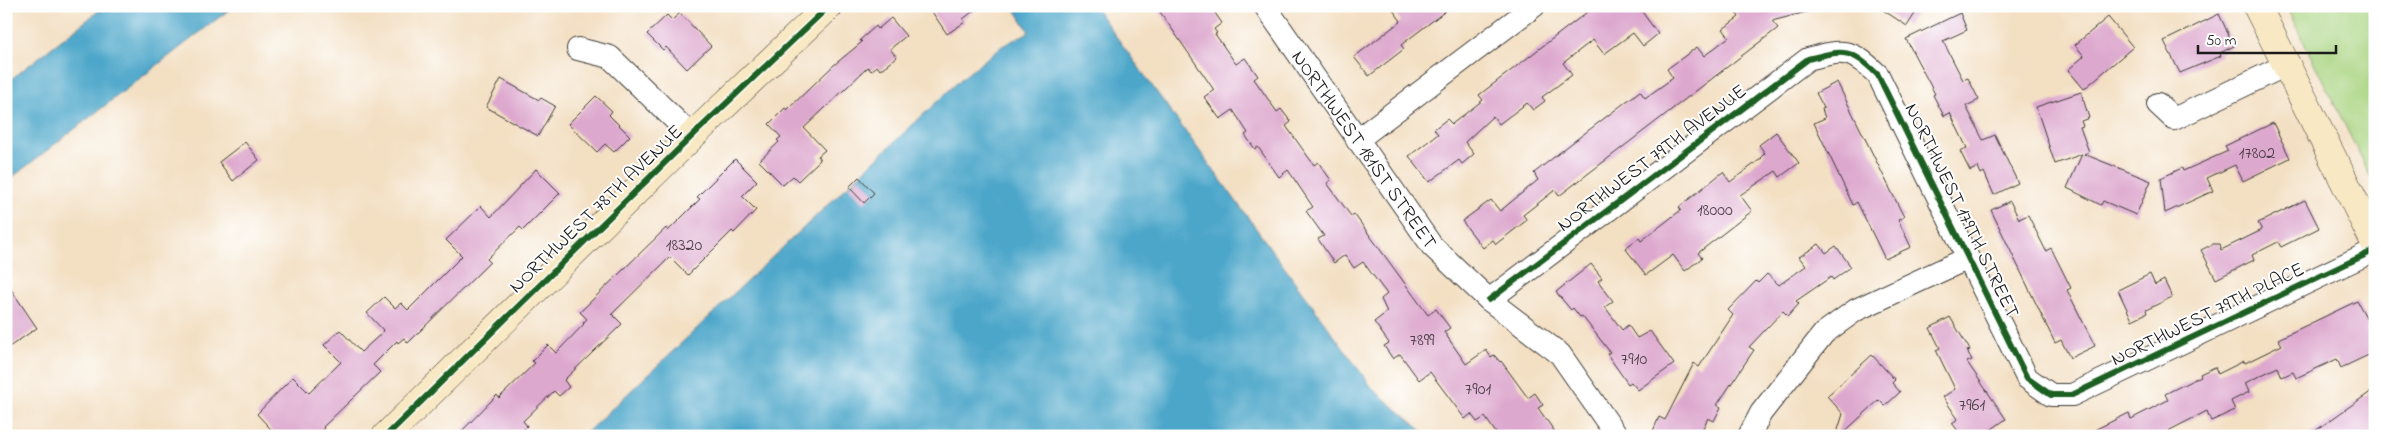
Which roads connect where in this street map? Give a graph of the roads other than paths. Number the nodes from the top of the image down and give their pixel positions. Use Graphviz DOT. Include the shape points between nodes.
graph roads {
  1 [pos="829,6"];
  2 [pos="1265,6"];
  3 [pos="1534,6"];
  4 [pos="2257,6"];
  5 [pos="578,49"];
  6 [pos="1838,51"];
  7 [pos="2286,65"];
  8 [pos="2158,104"];
  9 [pos="692,136"];
  10 [pos="1357,140"];
  11 [pos="2375,243"];
  12 [pos="2375,250"];
  13 [pos="1968,258"];
  14 [pos="1489,300"];
  15 [pos="2050,395"];
  16 [pos="386,436"];
  17 [pos="1617,436"];
  18 [pos="1749,436"];
  1 -- 9 [label="street, NORTHWEST 78TH AVENUE"];
  2 -- 10 [label="street, NORTHWEST 181ST STREET"];
  3 -- 10 [label="street"];
  4 -- 7 [label="street"];
  5 -- 9 [label="street" via="610,57"];
  6 -- 13 [label="street, NORTHWEST 179TH STREET" via="1859,57 1878,75"];
  6 -- 14 [label="street, NORTHWEST 79TH AVENUE" via="1808,59"];
  7 -- 8 [label="street" via="2174,119"];
  7 -- 11 [label="street"];
  9 -- 16 [label="street, NORTHWEST 78TH AVENUE"];
  10 -- 14 [label="street, NORTHWEST 181ST STREET" via="1432,246"];
  12 -- 15 [label="street, NORTHWEST 79TH PLACE" via="2072,395"];
  13 -- 15 [label="street, NORTHWEST 179TH STREET" via="2027,378"];
  13 -- 18 [label="street" via="1856,310 1824,333 1760,413"];
  14 -- 17 [label="street, NORTHWEST 181ST STREET" via="1560,354"];
}
